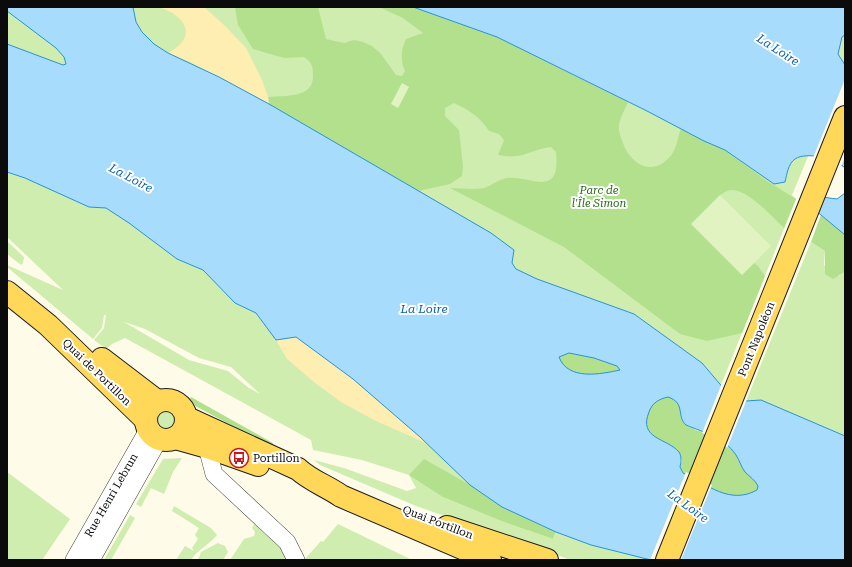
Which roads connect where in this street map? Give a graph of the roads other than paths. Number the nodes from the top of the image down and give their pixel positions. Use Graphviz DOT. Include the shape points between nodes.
graph roads {
  1 [pos="845,118"];
  2 [pos="7,292"];
  3 [pos="48,325"];
  4 [pos="157,401"];
  5 [pos="187,418"];
  6 [pos="157,432"];
  7 [pos="207,447"];
  8 [pos="303,474"];
  9 [pos="331,489"];
  10 [pos="74,560"];
  11 [pos="92,560"];
  12 [pos="296,560"];
  13 [pos="490,560"];
  14 [pos="547,560"];
  15 [pos="666,560"];
  1 -- 15 [label="main road, Pont Napoléon"];
  2 -- 3 [label="main road, Quai de Portillon"];
  3 -- 4 [label="main road, Quai de Portillon" via="87,347"];
  3 -- 6 [label="main road, Quai de Portillon"];
  4 -- 5 [label="main road" via="170,399 176,402"];
  4 -- 6 [label="main road" via="149,408"];
  5 -- 6 [label="main road" via="184,430"];
  5 -- 8 [label="main road, Quai de Portillon"];
  6 -- 7 [label="main road, Quai de Portillon"];
  6 -- 10 [label="street, Rue Henri Lebrun"];
  6 -- 11 [label="street, Rue Henri Lebrun"];
  7 -- 8 [label="main road, Quai de Portillon" via="292,477"];
  7 -- 12 [label="street" via="214,474 287,542"];
  8 -- 9 [label="main road, Quai de Portillon"];
  9 -- 13 [label="main road, Quai de Portillon" via="341,496"];
  9 -- 14 [label="main road, Quai Portillon" via="347,485 451,529"];
}
